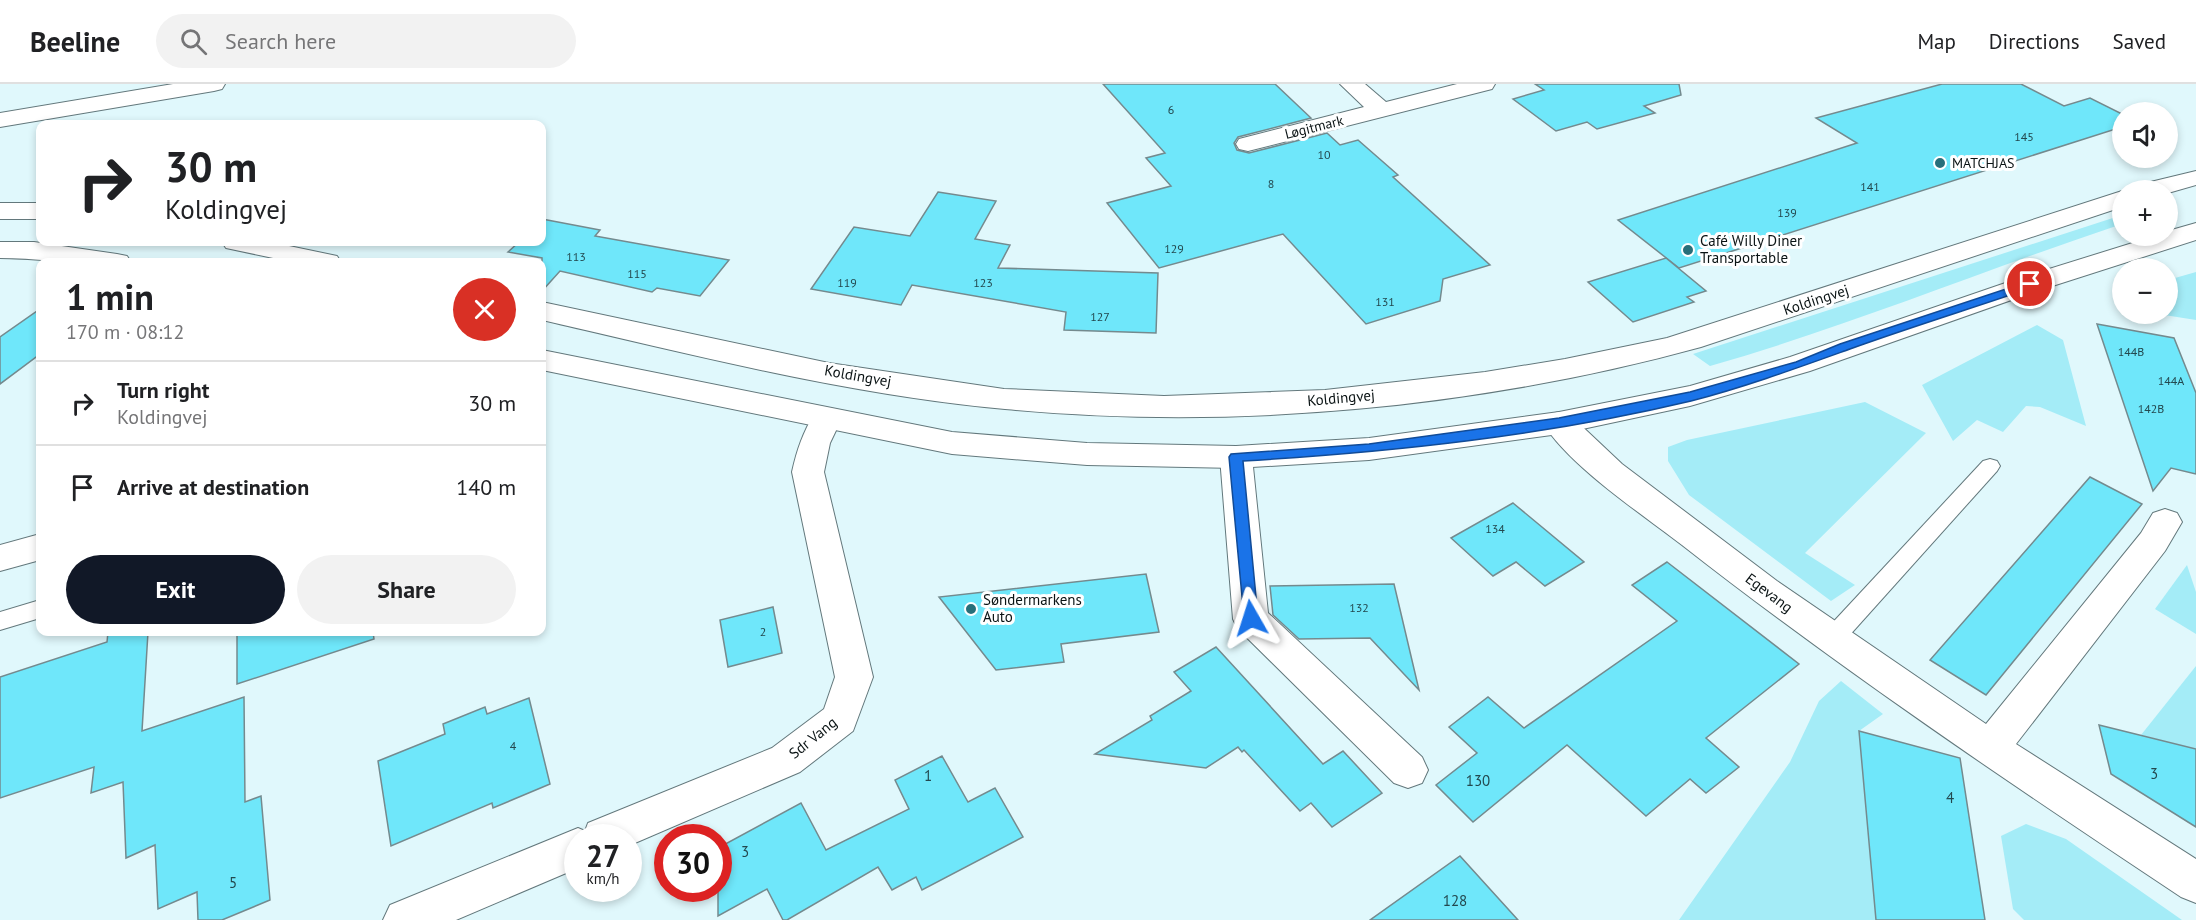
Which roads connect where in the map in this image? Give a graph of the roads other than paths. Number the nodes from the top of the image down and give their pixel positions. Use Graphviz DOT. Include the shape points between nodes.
graph roads {
  1 [pos="214,84"];
  2 [pos="1351,84"];
  3 [pos="1484,84"];
  4 [pos="1381,110"];
  5 [pos="0,120"];
  6 [pos="1248,144"];
  7 [pos="2196,178"];
  8 [pos="2178,182"];
  9 [pos="2112,202"];
  10 [pos="0,211"];
  11 [pos="36,211"];
  12 [pos="2196,231"];
  13 [pos="253,246"];
  14 [pos="0,250"];
  15 [pos="89,258"];
  16 [pos="309,258"];
  17 [pos="546,312"];
  18 [pos="546,361"];
  19 [pos="826,420"];
  20 [pos="1559,423"];
  21 [pos="1236,457"];
  22 [pos="1990,466"];
  23 [pos="2165,522"];
  24 [pos="36,548"];
  25 [pos="0,558"];
  26 [pos="36,610"];
  27 [pos="0,621"];
  28 [pos="1832,640"];
  29 [pos="1989,749"];
  30 [pos="1408,770"];
  31 [pos="634,824"];
  32 [pos="564,854"];
  33 [pos="2196,883"];
  34 [pos="405,920"];
  1 -- 5 [label="main road"];
  2 -- 4 [label="main road"];
  3 -- 4 [label="main road, Løgitmark"];
  4 -- 6 [label="main road, Løgitmark"];
  7 -- 8 [label="main road"];
  9 -- 17 [label="main road, Koldingvej" via="1776,314 1646,352 1509,378 1289,403 1136,407 1004,399 870,380"];
  10 -- 11 [label="main road"];
  12 -- 20 [label="main road" via="1800,364 1690,396"];
  13 -- 16 [label="main road"];
  14 -- 15 [label="main road" via="34,250"];
  18 -- 19 [label="main road"];
  19 -- 21 [label="main road" via="952,443 1088,454"];
  19 -- 31 [label="main road, Sdr Vang" via="814,443 808,472 854,677 839,718 786,760"];
  20 -- 21 [label="main road" via="1369,449"];
  20 -- 28 [label="main road, Egevang" via="1617,476"];
  21 -- 30 [label="main road" via="1251,618"];
  22 -- 28 [label="lane"];
  23 -- 29 [label="main road"];
  24 -- 25 [label="main road"];
  26 -- 27 [label="lane"];
  28 -- 29 [label="main road, Egevang"];
  29 -- 33 [label="main road, Egevang"];
  32 -- 34 [label="main road"];
}
